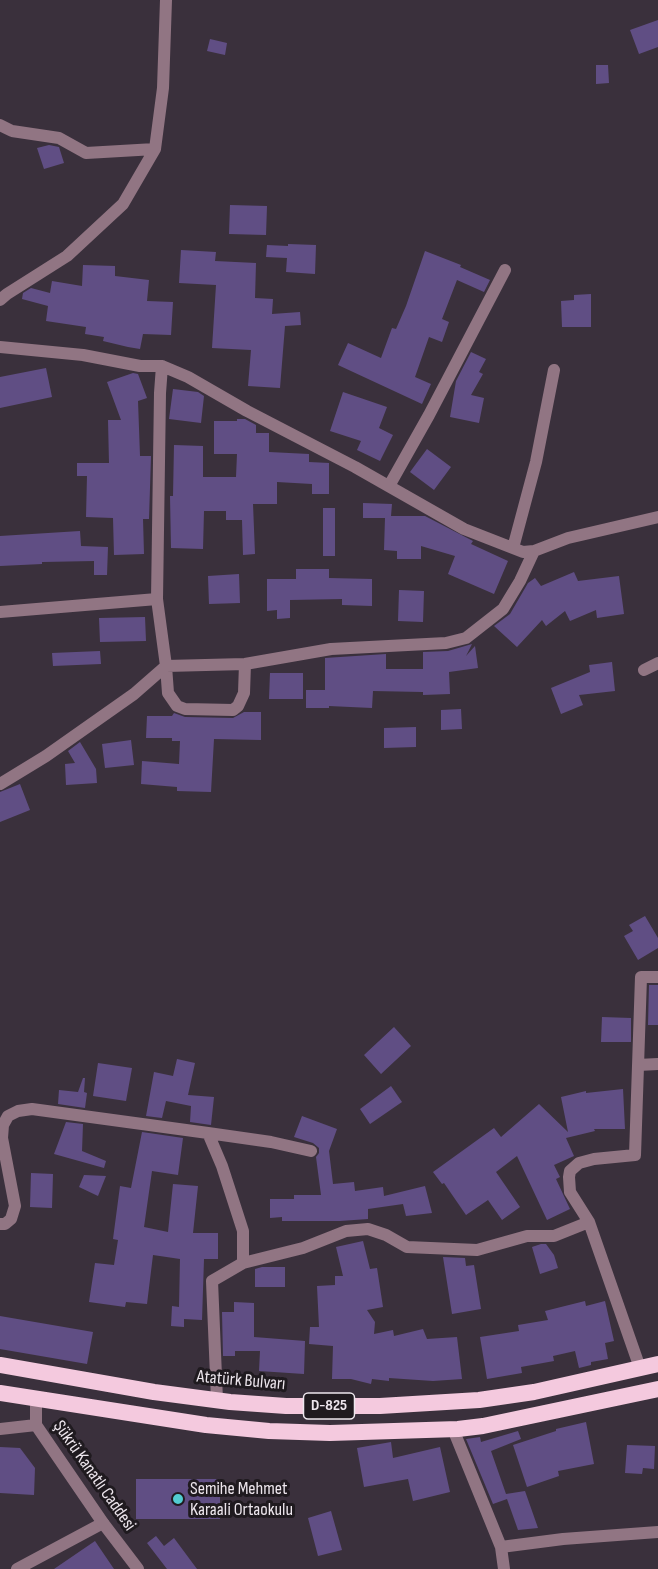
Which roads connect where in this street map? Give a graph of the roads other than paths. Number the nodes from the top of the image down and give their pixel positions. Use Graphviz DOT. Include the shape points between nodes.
graph roads {
  1 [pos="166,0"];
  2 [pos="0,126"];
  3 [pos="155,149"];
  4 [pos="505,270"];
  5 [pos="0,300"];
  6 [pos="0,347"];
  7 [pos="162,366"];
  8 [pos="554,370"];
  9 [pos="389,486"];
  10 [pos="658,517"];
  11 [pos="513,548"];
  12 [pos="534,550"];
  13 [pos="157,599"];
  14 [pos="0,612"];
  15 [pos="658,663"];
  16 [pos="244,664"];
  17 [pos="166,666"];
  18 [pos="644,670"];
  19 [pos="0,784"];
  20 [pos="658,977"];
  21 [pos="658,1064"];
  22 [pos="638,1065"];
  23 [pos="208,1133"];
  24 [pos="311,1151"];
  25 [pos="589,1222"];
  26 [pos="0,1224"];
  27 [pos="243,1263"];
  28 [pos="658,1364"];
  29 [pos="0,1365"];
  30 [pos="640,1368"];
  31 [pos="41,1372"];
  32 [pos="658,1389"];
  33 [pos="0,1393"];
  34 [pos="36,1399"];
  35 [pos="217,1400"];
  36 [pos="36,1425"];
  37 [pos="0,1429"];
  38 [pos="453,1429"];
  39 [pos="103,1523"];
  40 [pos="658,1532"];
  41 [pos="501,1547"];
  42 [pos="17,1569"];
  43 [pos="138,1569"];
  44 [pos="504,1569"];
  1 -- 3 [label="street" via="163,88"];
  2 -- 3 [label="street" via="59,138 86,153"];
  3 -- 5 [label="street" via="123,204 67,256"];
  4 -- 9 [label="street"];
  6 -- 7 [label="street"];
  7 -- 9 [label="street"];
  7 -- 13 [label="street"];
  8 -- 11 [label="street" via="536,462"];
  9 -- 11 [label="street" via="464,529"];
  10 -- 12 [label="street"];
  11 -- 12 [label="street" via="523,552"];
  12 -- 16 [label="street" via="503,609 466,638 446,643 331,649"];
  13 -- 14 [label="street"];
  13 -- 17 [label="street"];
  15 -- 18 [label="street"];
  16 -- 17 [label="street"];
  16 -- 17 [label="street" via="244,693 238,706 214,711 177,706 168,693"];
  17 -- 19 [label="street" via="134,694"];
  20 -- 22 [label="street" via="641,977"];
  21 -- 22 [label="street"];
  22 -- 25 [label="street" via="635,1155 594,1159 579,1163 570,1172 570,1192"];
  23 -- 24 [label="street"];
  23 -- 26 [label="street" via="32,1109 18,1111 8,1116 3,1125 15,1206 10,1219"];
  23 -- 27 [label="street" via="243,1231"];
  25 -- 27 [label="street" via="554,1236 527,1236 477,1250 407,1246 368,1229 346,1231 303,1248"];
  25 -- 30 [label="street"];
  27 -- 35 [label="street" via="212,1281"];
  28 -- 30 [label="highway, Atatürk Bulvarı / D-825"];
  29 -- 31 [label="highway, Atatürk Bulvarı / D-825"];
  30 -- 35 [label="highway, Atatürk Bulvarı / D-825" via="534,1392 451,1403 327,1406"];
  31 -- 34 [label="highway"];
  31 -- 35 [label="highway, Atatürk Bulvarı / D-825"];
  32 -- 38 [label="highway, D-825" via="502,1423"];
  33 -- 34 [label="highway, D-825"];
  34 -- 36 [label="street, Şükrü Kanatlı Caddesi"];
  34 -- 38 [label="highway, D-825" via="241,1429 330,1433"];
  36 -- 37 [label="street"];
  36 -- 39 [label="street, Şükrü Kanatlı Caddesi"];
  38 -- 41 [label="street"];
  39 -- 42 [label="street"];
  39 -- 43 [label="street, Şükrü Kanatlı Caddesi"];
  40 -- 41 [label="street"];
  41 -- 44 [label="street"];
}
